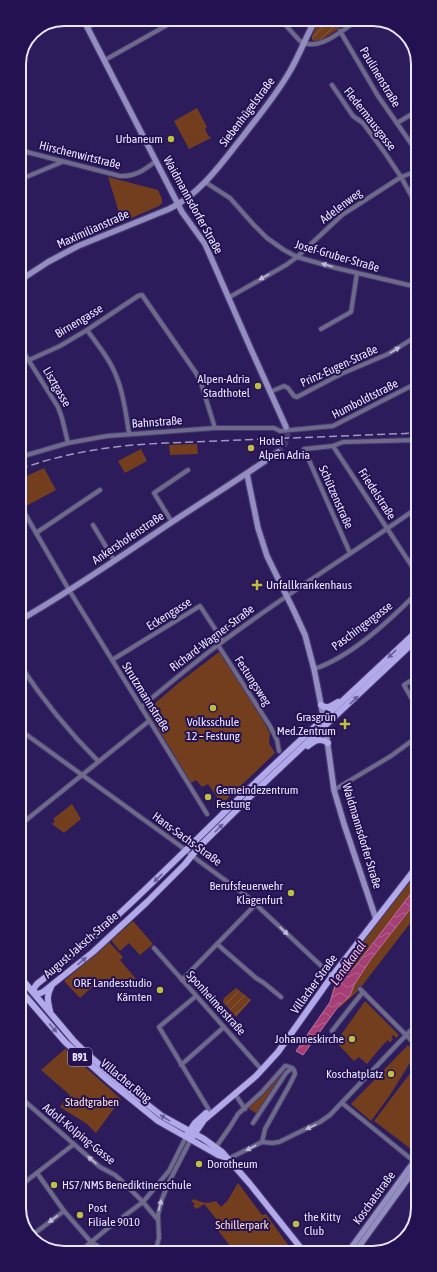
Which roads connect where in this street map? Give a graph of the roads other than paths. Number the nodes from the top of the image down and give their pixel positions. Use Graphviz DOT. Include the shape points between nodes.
graph roads {
  1 [pos="166,26"];
  2 [pos="287,26"];
  3 [pos="313,26"];
  4 [pos="348,26"];
  5 [pos="88,27"];
  6 [pos="340,31"];
  7 [pos="304,44"];
  8 [pos="105,60"];
  9 [pos="332,84"];
  10 [pos="411,115"];
  11 [pos="397,123"];
  12 [pos="411,143"];
  13 [pos="26,152"];
  14 [pos="156,161"];
  15 [pos="62,162"];
  16 [pos="411,173"];
  17 [pos="26,177"];
  18 [pos="401,177"];
  19 [pos="205,182"];
  20 [pos="411,195"];
  21 [pos="178,205"];
  22 [pos="297,256"];
  23 [pos="357,273"];
  24 [pos="26,276"];
  25 [pos="411,286"];
  26 [pos="228,298"];
  27 [pos="321,328"];
  28 [pos="87,330"];
  29 [pos="411,340"];
  30 [pos="26,356"];
  31 [pos="29,360"];
  32 [pos="411,386"];
  33 [pos="270,392"];
  34 [pos="286,427"];
  35 [pos="215,428"];
  36 [pos="297,430"];
  37 [pos="129,433"];
  38 [pos="411,440"];
  39 [pos="68,443"];
  40 [pos="333,446"];
  41 [pos="278,452"];
  42 [pos="26,455"];
  43 [pos="188,470"];
  44 [pos="247,474"];
  45 [pos="100,490"];
  46 [pos="411,512"];
  47 [pos="26,516"];
  48 [pos="172,522"];
  49 [pos="93,525"];
  50 [pos="387,528"];
  51 [pos="36,533"];
  52 [pos="350,553"];
  53 [pos="114,560"];
  54 [pos="411,565"];
  55 [pos="70,590"];
  56 [pos="287,596"];
  57 [pos="411,599"];
  58 [pos="26,616"];
  59 [pos="411,637"];
  60 [pos="223,641"];
  61 [pos="218,645"];
  62 [pos="411,645"];
  63 [pos="112,660"];
  64 [pos="314,669"];
  65 [pos="26,674"];
  66 [pos="411,681"];
  67 [pos="411,697"];
  68 [pos="344,701"];
  69 [pos="321,705"];
  70 [pos="141,707"];
  71 [pos="149,721"];
  72 [pos="324,722"];
  73 [pos="26,734"];
  74 [pos="411,741"];
  75 [pos="328,744"];
  76 [pos="278,751"];
  77 [pos="298,751"];
  78 [pos="98,762"];
  79 [pos="82,775"];
  80 [pos="334,790"];
  81 [pos="207,814"];
  82 [pos="26,820"];
  83 [pos="186,851"];
  84 [pos="192,856"];
  85 [pos="411,874"];
  86 [pos="256,904"];
  87 [pos="376,919"];
  88 [pos="217,944"];
  89 [pos="154,948"];
  90 [pos="332,976"];
  91 [pos="182,980"];
  92 [pos="26,983"];
  93 [pos="51,986"];
  94 [pos="34,993"];
  95 [pos="196,996"];
  96 [pos="281,997"];
  97 [pos="27,998"];
  98 [pos="50,1012"];
  99 [pos="224,1027"];
  100 [pos="332,1032"];
  101 [pos="411,1032"];
  102 [pos="407,1036"];
  103 [pos="411,1040"];
  104 [pos="181,1065"];
  105 [pos="292,1068"];
  106 [pos="262,1070"];
  107 [pos="235,1094"];
  108 [pos="26,1102"];
  109 [pos="342,1103"];
  110 [pos="218,1107"];
  111 [pos="245,1109"];
  112 [pos="209,1110"];
  113 [pos="253,1123"];
  114 [pos="190,1135"];
  115 [pos="262,1142"];
  116 [pos="74,1144"];
  117 [pos="216,1147"];
  118 [pos="228,1159"];
  119 [pos="411,1159"];
  120 [pos="411,1172"];
  121 [pos="37,1173"];
  122 [pos="411,1173"];
  123 [pos="26,1182"];
  124 [pos="143,1202"];
  125 [pos="64,1211"];
  126 [pos="158,1220"];
  127 [pos="36,1233"];
  128 [pos="91,1242"];
  129 [pos="86,1246"];
  130 [pos="92,1246"];
  131 [pos="97,1246"];
  132 [pos="157,1246"];
  133 [pos="299,1246"];
  134 [pos="353,1246"];
  135 [pos="359,1246"];
  1 -- 8 [label="street"];
  2 -- 7 [label="street"];
  3 -- 7 [label="street, Siebenhügelstraße"];
  4 -- 6 [label="street"];
  5 -- 8 [label="street, Waidmannsdorfer Straße"];
  6 -- 7 [label="street" via="320,43"];
  6 -- 11 [label="street, Paulinenstraße"];
  7 -- 19 [label="street, Siebenhügelstraße" via="277,92"];
  8 -- 14 [label="street, Waidmannsdorfer Straße"];
  9 -- 18 [label="street, Fledermausgasse" via="353,116 363,123"];
  10 -- 11 [label="street"];
  11 -- 12 [label="street, Paulinenstraße"];
  13 -- 15 [label="street, Hirschenwirtstraße"];
  14 -- 15 [label="street, Hirschenwirtstraße" via="142,172 127,177"];
  14 -- 21 [label="street, Waidmannsdorfer Straße"];
  15 -- 17 [label="street"];
  16 -- 18 [label="street, Adelenweg"];
  18 -- 20 [label="street, Fledermausgasse"];
  18 -- 22 [label="street, Adelenweg" via="342,215"];
  19 -- 21 [label="street, Siebenhügelstraße" via="194,194"];
  19 -- 22 [label="street, Josef-Gruber-Straße" via="230,198 268,238"];
  21 -- 24 [label="street, Maximilianstraße" via="78,246"];
  21 -- 26 [label="street, Waidmannsdorfer Straße" via="204,244"];
  23 -- 22 [label="street, Josef-Gruber-Straße, one-way"];
  22 -- 26 [label="street, Adelenweg, one-way"];
  23 -- 25 [label="street, Josef-Gruber-Straße"];
  23 -- 27 [label="street" via="351,312"];
  26 -- 33 [label="street, Waidmannsdorfer Straße"];
  28 -- 31 [label="street, Birnengasse"];
  28 -- 35 [label="street, Birnengasse" via="140,294 144,296 196,373"];
  28 -- 37 [label="street" via="118,378"];
  33 -- 29 [label="street, Prinz-Eugen-Straße, one-way" via="284,386 297,397 388,354"];
  30 -- 31 [label="street, Lisztgasse"];
  31 -- 39 [label="street, Lisztgasse" via="58,407"];
  32 -- 36 [label="street, Humboldtstraße" via="333,426"];
  33 -- 34 [label="street, Waidmannsdorfer Straße"];
  35 -- 36 [label="street, Bahnstraße"];
  35 -- 37 [label="street, Bahnstraße"];
  37 -- 39 [label="street, Bahnstraße"];
  38 -- 40 [label="street" via="343,442"];
  39 -- 42 [label="street, Bahnstraße"];
  40 -- 50 [label="street, Friedelstraße"];
  40 -- 52 [label="street, Schützenstraße" via="304,449"];
  41 -- 44 [label="street"];
  43 -- 48 [label="street" via="154,493"];
  44 -- 48 [label="street, Ankershofenstraße"];
  44 -- 56 [label="street, Waidmannsdorfer Straße" via="258,528 267,556"];
  45 -- 51 [label="street"];
  46 -- 50 [label="street, Richard-Wagner-Straße"];
  47 -- 51 [label="street, Strutzmannstraße"];
  48 -- 53 [label="street, Ankershofenstraße"];
  49 -- 53 [label="street"];
  50 -- 52 [label="street, Richard-Wagner-Straße"];
  50 -- 54 [label="street, Friedelstraße"];
  51 -- 55 [label="street, Strutzmannstraße"];
  52 -- 56 [label="street, Richard-Wagner-Straße"];
  53 -- 55 [label="street, Ankershofenstraße"];
  55 -- 58 [label="street, Ankershofenstraße"];
  55 -- 63 [label="street, Strutzmannstraße"];
  56 -- 60 [label="street, Richard-Wagner-Straße"];
  56 -- 64 [label="street, Waidmannsdorfer Straße" via="305,635"];
  57 -- 64 [label="street, Paschingergasse" via="361,642 324,666"];
  59 -- 68 [label="main road, August-Jaksch-Straße, one-way"];
  60 -- 61 [label="street, Richard-Wagner-Straße"];
  60 -- 63 [label="street, Eckengasse" via="200,606"];
  61 -- 70 [label="street, Richard-Wagner-Straße"];
  61 -- 76 [label="street, Festungsweg" via="270,726 277,740"];
  72 -- 62 [label="main road, August-Jaksch-Straße, one-way" via="345,708"];
  63 -- 70 [label="street, Strutzmannstraße"];
  64 -- 69 [label="street, Waidmannsdorfer Straße"];
  65 -- 78 [label="street" via="75,738"];
  66 -- 67 [label="street" via="404,685"];
  68 -- 69 [label="main road" via="329,708"];
  68 -- 72 [label="main road, August-Jaksch-Straße"];
  69 -- 72 [label="street, Waidmannsdorfer Straße"];
  70 -- 71 [label="street, Strutzmannstraße"];
  71 -- 78 [label="street"];
  71 -- 81 [label="street, Strutzmannstraße"];
  72 -- 75 [label="street, Waidmannsdorfer Straße"];
  72 -- 77 [label="main road, August-Jaksch-Straße"];
  72 -- 83 [label="main road, August-Jaksch-Straße"];
  73 -- 79 [label="street, Hans-Sachs-Straße"];
  74 -- 80 [label="street"];
  75 -- 77 [label="main road" via="316,740"];
  75 -- 80 [label="street, Waidmannsdorfer Straße"];
  84 -- 77 [label="main road, August-Jaksch-Straße, one-way"];
  78 -- 79 [label="street"];
  79 -- 82 [label="street"];
  79 -- 83 [label="street, Hans-Sachs-Straße"];
  80 -- 87 [label="street, Waidmannsdorfer Straße"];
  83 -- 84 [label="street, Hans-Sachs-Straße"];
  83 -- 94 [label="main road, August-Jaksch-Straße, one-way" via="76,953 37,984"];
  84 -- 86 [label="street, Hans-Sachs-Straße"];
  93 -- 84 [label="main road, August-Jaksch-Straße, one-way" via="110,936"];
  85 -- 87 [label="main road, Villacher Straße"];
  86 -- 88 [label="street"];
  86 -- 90 [label="street, Hans-Sachs-Straße, one-way"];
  87 -- 90 [label="main road, Villacher Straße"];
  88 -- 91 [label="street"];
  88 -- 96 [label="street"];
  89 -- 91 [label="street, Sponheimerstraße"];
  90 -- 106 [label="main road, Villacher Straße" via="278,1052"];
  91 -- 95 [label="street, Sponheimerstraße"];
  92 -- 94 [label="main road, B91"];
  93 -- 94 [label="main road, August-Jaksch-Straße" via="38,994"];
  93 -- 98 [label="main road" via="47,999"];
  94 -- 97 [label="main road"];
  94 -- 98 [label="main road, Villacher Ring / B91"];
  95 -- 99 [label="street, Sponheimerstraße"];
  95 -- 104 [label="street" via="159,1027"];
  97 -- 114 [label="main road, Villacher Ring / B91, one-way" via="65,1042 95,1070 158,1121"];
  114 -- 98 [label="main road, Villacher Ring / B91, one-way" via="120,1083 84,1051"];
  99 -- 104 [label="street"];
  99 -- 106 [label="street, Sponheimerstraße"];
  100 -- 102 [label="street" via="361,991"];
  101 -- 102 [label="street"];
  102 -- 103 [label="street"];
  102 -- 109 [label="street"];
  104 -- 112 [label="street"];
  105 -- 111 [label="street" via="285,1066"];
  105 -- 113 [label="street" via="286,1073"];
  105 -- 115 [label="street" via="295,1074 265,1129"];
  106 -- 107 [label="main road, Villacher Straße"];
  107 -- 110 [label="main road, Villacher Straße"];
  107 -- 111 [label="street"];
  108 -- 116 [label="street, Adolf-Kolping-Gasse"];
  109 -- 115 [label="street, one-way" via="320,1122 300,1132 278,1142"];
  109 -- 119 [label="street"];
  110 -- 112 [label="main road, Villacher Straße"];
  110 -- 114 [label="main road, Villacher Straße"];
  111 -- 117 [label="street" via="238,1114"];
  112 -- 114 [label="main road, Villacher Straße" via="200,1118"];
  114 -- 117 [label="main road, Villacher Ring"];
  114 -- 118 [label="main road, Villacher Ring"];
  114 -- 124 [label="street, Villacher Straße" via="164,1177"];
  126 -- 114 [label="street, Villacher Straße, one-way" via="160,1204 168,1182"];
  115 -- 118 [label="street, one-way"];
  116 -- 121 [label="street"];
  124 -- 116 [label="street, Adolf-Kolping-Gasse, one-way" via="119,1178 100,1167"];
  117 -- 118 [label="main road, Villacher Ring"];
  118 -- 133 [label="main road, Villacher Ring"];
  120 -- 134 [label="street, Koschatstraße"];
  121 -- 123 [label="street"];
  121 -- 125 [label="street"];
  122 -- 135 [label="street, Koschatstraße"];
  124 -- 126 [label="street, Adolf-Kolping-Gasse"];
  124 -- 128 [label="street, Villacher Straße"];
  125 -- 127 [label="street, one-way"];
  125 -- 128 [label="street"];
  126 -- 132 [label="street, Villacher Straße"];
  128 -- 129 [label="street, Villacher Straße"];
  128 -- 130 [label="street"];
  128 -- 131 [label="street"];
}
